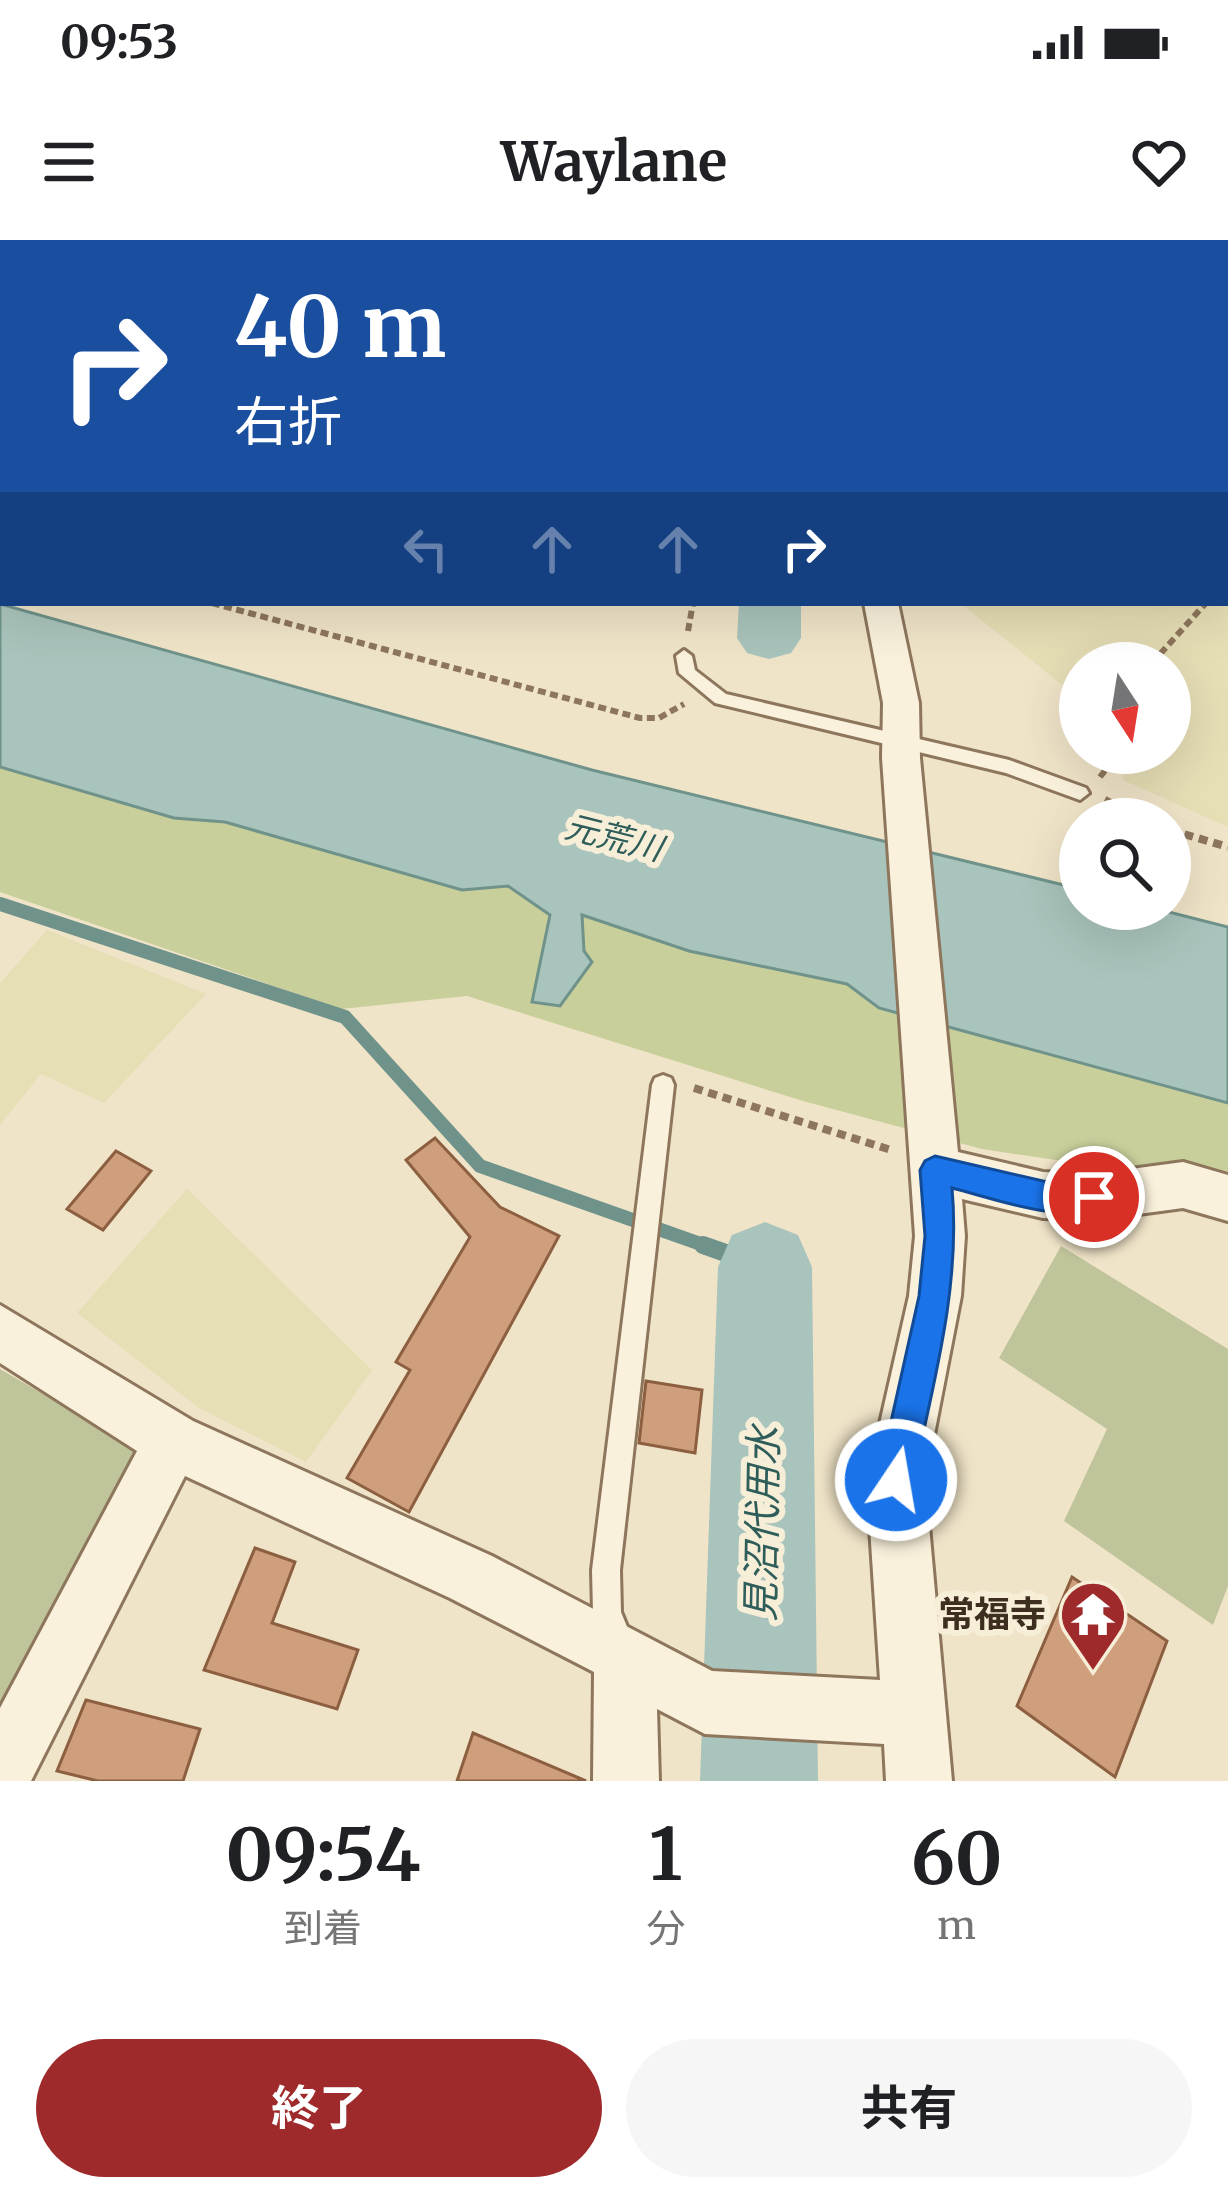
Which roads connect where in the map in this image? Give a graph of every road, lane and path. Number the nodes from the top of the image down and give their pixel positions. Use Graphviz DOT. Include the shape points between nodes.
graph roads {
  1 [pos="223,606"];
  2 [pos="882,606"];
  3 [pos="1203,606"];
  4 [pos="1171,642"];
  5 [pos="684,656"];
  6 [pos="702,688"];
  7 [pos="900,749"];
  8 [pos="1080,793"];
  9 [pos="1100,798"];
  10 [pos="1191,836"];
  11 [pos="1228,847"];
  12 [pos="663,1085"];
  13 [pos="934,1153"];
  14 [pos="1228,1198"];
  15 [pos="0,1332"];
  16 [pos="173,1441"];
  17 [pos="625,1655"];
  18 [pos="916,1714"];
  19 [pos="0,1774"];
  20 [pos="626,1781"];
  21 [pos="919,1781"];
  1 -- 6 [label="path" via="640,718 659,718"];
  2 -- 7 [label="street" via="901,703"];
  3 -- 4 [label="path"];
  5 -- 6 [label="lane"];
  6 -- 7 [label="lane"];
  7 -- 8 [label="lane" via="1009,767"];
  7 -- 13 [label="street"];
  8 -- 9 [label="path"];
  10 -- 11 [label="path"];
  12 -- 13 [label="path" via="703,1088 897,1152"];
  12 -- 17 [label="lane" via="606,1570 607,1612"];
  13 -- 14 [label="street" via="1043,1196 1183,1185"];
  13 -- 18 [label="street" via="934,1296 896,1480"];
  15 -- 16 [label="street"];
  16 -- 17 [label="street"];
  16 -- 19 [label="street"];
  17 -- 18 [label="street" via="705,1702"];
  17 -- 20 [label="street"];
  18 -- 21 [label="street"];
}
